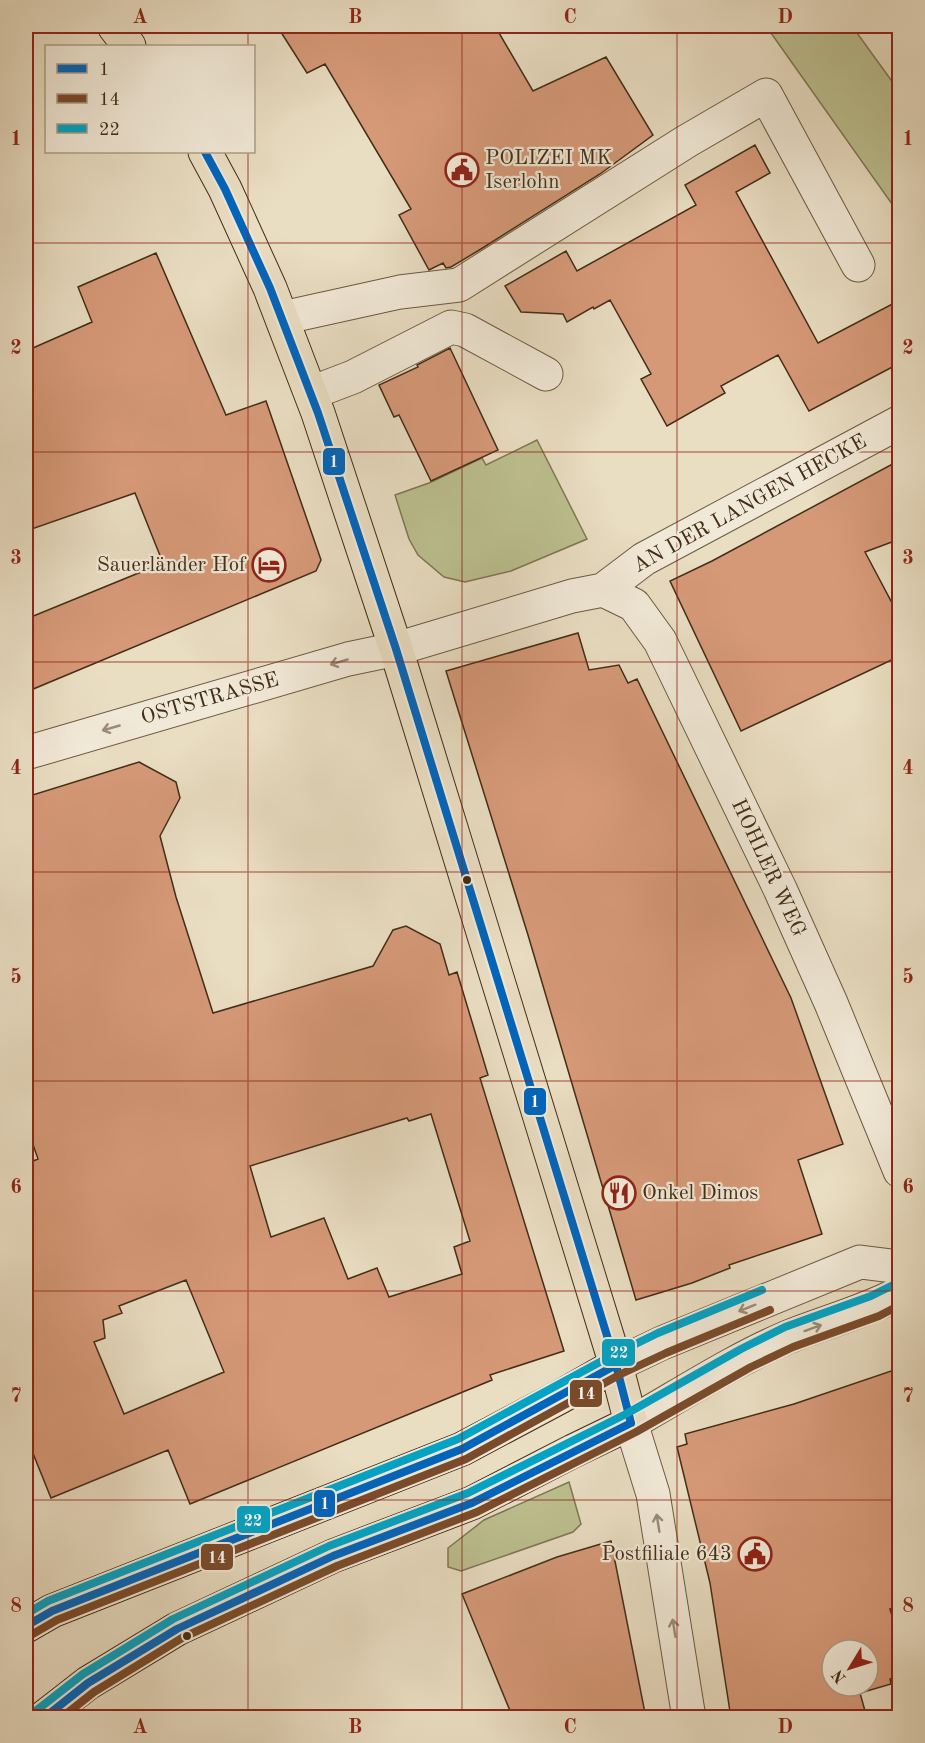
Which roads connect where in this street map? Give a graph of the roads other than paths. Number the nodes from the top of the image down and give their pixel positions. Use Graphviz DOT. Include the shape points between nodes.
graph roads {
  1 [pos="114,26"];
  2 [pos="128,45"];
  3 [pos="206,153"];
  4 [pos="858,266"];
  5 [pos="282,318"];
  6 [pos="546,374"];
  7 [pos="311,393"];
  8 [pos="900,422"];
  9 [pos="603,590"];
  10 [pos="396,649"];
  11 [pos="26,753"];
  12 [pos="900,1171"];
  13 [pos="900,1267"];
  14 [pos="900,1293"];
  15 [pos="616,1365"];
  16 [pos="631,1423"];
  17 [pos="26,1626"];
  18 [pos="43,1718"];
  19 [pos="689,1718"];
  1 -- 2 [label="main road"];
  3 -- 5 [label="main road"];
  4 -- 5 [label="street" via="766,95 459,285 400,292"];
  5 -- 7 [label="main road"];
  6 -- 7 [label="street" via="465,330 451,327 353,377"];
  7 -- 10 [label="main road"];
  8 -- 9 [label="street, AN DER LANGEN HECKE" via="644,559"];
  9 -- 10 [label="street, AN DER LANGEN HECKE"];
  9 -- 12 [label="street, HOHLER WEG" via="634,605 660,641 780,889"];
  10 -- 11 [label="street, OSTSTRASSE, one-way" via="348,659"];
  10 -- 15 [label="main road"];
  13 -- 15 [label="street, one-way" via="860,1262 662,1342"];
  16 -- 14 [label="street, one-way" via="789,1337"];
  15 -- 16 [label="main road"];
  15 -- 17 [label="main road" via="462,1449 52,1611"];
  16 -- 18 [label="main road" via="472,1503 333,1556 177,1629 88,1683"];
  19 -- 16 [label="street, one-way" via="653,1494"];
}
